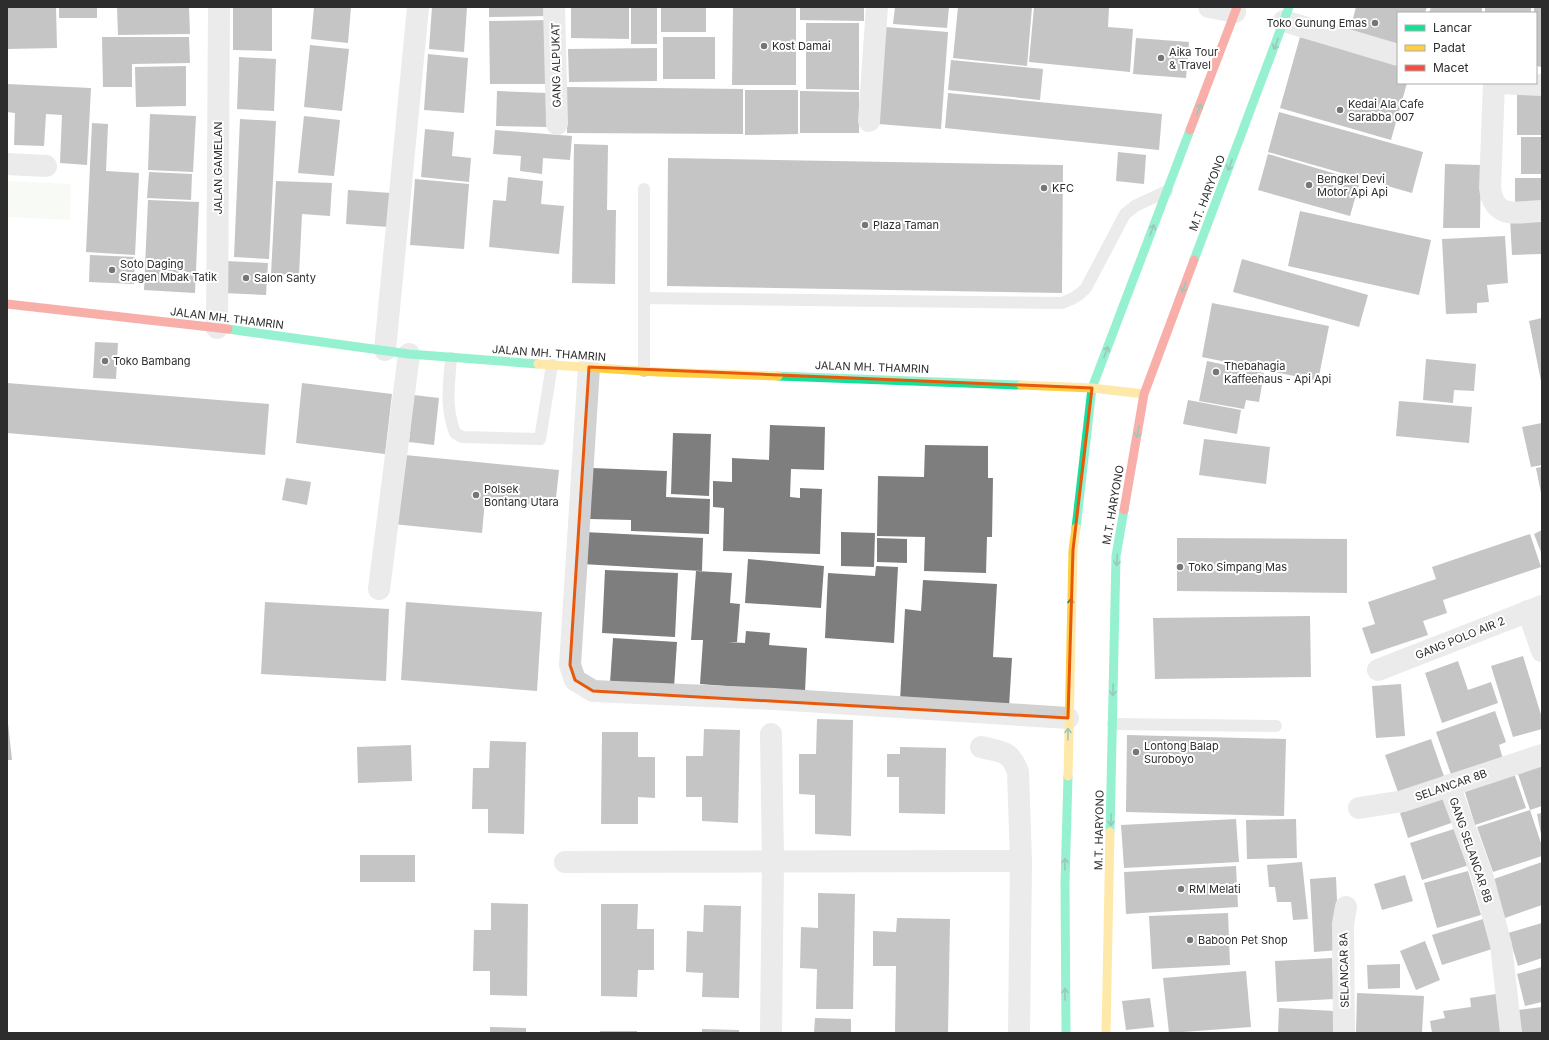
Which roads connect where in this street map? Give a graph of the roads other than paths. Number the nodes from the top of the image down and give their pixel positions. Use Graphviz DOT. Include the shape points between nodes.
graph roads {
  1 [pos="219,7"];
  2 [pos="418,7"];
  3 [pos="554,7"];
  4 [pos="877,7"];
  5 [pos="1209,7"];
  6 [pos="1236,10"];
  7 [pos="1286,14"];
  8 [pos="1397,54"];
  9 [pos="1494,84"];
  10 [pos="1518,84"];
  11 [pos="1542,85"];
  12 [pos="869,121"];
  13 [pos="557,124"];
  14 [pos="7,164"];
  15 [pos="46,166"];
  16 [pos="644,189"];
  17 [pos="1167,191"];
  18 [pos="1542,212"];
  19 [pos="644,298"];
  20 [pos="7,304"];
  21 [pos="217,328"];
  22 [pos="385,350"];
  23 [pos="409,354"];
  24 [pos="451,358"];
  25 [pos="552,365"];
  26 [pos="589,368"];
  27 [pos="644,371"];
  28 [pos="1092,388"];
  29 [pos="1144,394"];
  30 [pos="379,589"];
  31 [pos="1535,609"];
  32 [pos="1542,651"];
  33 [pos="1378,670"];
  34 [pos="1068,718"];
  35 [pos="1113,724"];
  36 [pos="1276,726"];
  37 [pos="770,734"];
  38 [pos="981,747"];
  39 [pos="1542,755"];
  40 [pos="1449,785"];
  41 [pos="1359,808"];
  42 [pos="565,862"];
  43 [pos="773,862"];
  44 [pos="1021,862"];
  45 [pos="1346,907"];
  46 [pos="772,1033"];
  47 [pos="1020,1033"];
  48 [pos="1066,1033"];
  49 [pos="1106,1033"];
  50 [pos="1344,1033"];
  51 [pos="1511,1033"];
  1 -- 21 [label="street, JALAN GAMELAN"];
  2 -- 22 [label="street"];
  3 -- 13 [label="street, GANG ALPUKAT"];
  4 -- 12 [label="street"];
  5 -- 6 [label="street"];
  17 -- 6 [label="main road, one-way"];
  7 -- 8 [label="street"];
  7 -- 29 [label="main road, M.T. HARYONO, one-way"];
  9 -- 18 [label="street" via="1491,196 1499,209 1506,213"];
  10 -- 11 [label="street"];
  14 -- 15 [label="street"];
  16 -- 19 [label="lane"];
  17 -- 19 [label="lane" via="1135,206 1125,214 1086,288 1080,295 1062,303"];
  28 -- 17 [label="main road, one-way"];
  19 -- 27 [label="lane"];
  20 -- 21 [label="main road, JALAN MH. THAMRIN"];
  21 -- 22 [label="main road, JALAN MH. THAMRIN"];
  22 -- 23 [label="main road, JALAN MH. THAMRIN"];
  23 -- 24 [label="main road, JALAN MH. THAMRIN"];
  23 -- 30 [label="street"];
  24 -- 25 [label="main road, JALAN MH. THAMRIN"];
  24 -- 25 [label="lane" via="448,404 450,419 455,433 462,436 540,440"];
  25 -- 26 [label="main road, JALAN MH. THAMRIN"];
  26 -- 27 [label="main road, JALAN MH. THAMRIN"];
  26 -- 34 [label="street" via="570,665 575,680 593,691 774,699"];
  27 -- 28 [label="main road, JALAN MH. THAMRIN"];
  28 -- 29 [label="main road, JALAN MH. THAMRIN"];
  34 -- 28 [label="main road, one-way" via="1072,550"];
  29 -- 35 [label="main road, M.T. HARYONO, one-way" via="1116,556"];
  31 -- 32 [label="street"];
  31 -- 33 [label="street, GANG POLO AIR 2"];
  48 -- 34 [label="main road, one-way"];
  35 -- 36 [label="lane"];
  35 -- 49 [label="main road, M.T. HARYONO, one-way"];
  37 -- 43 [label="street"];
  38 -- 44 [label="street" via="1007,754 1014,761 1018,772"];
  39 -- 40 [label="street, SELANCAR 8B"];
  40 -- 41 [label="street, SELANCAR 8B" via="1403,802"];
  40 -- 51 [label="street, GANG SELANCAR 8B" via="1483,878 1501,945"];
  42 -- 43 [label="street"];
  43 -- 44 [label="street"];
  43 -- 46 [label="street"];
  44 -- 47 [label="street"];
  45 -- 50 [label="street, SELANCAR 8A" via="1343,924"];
}
